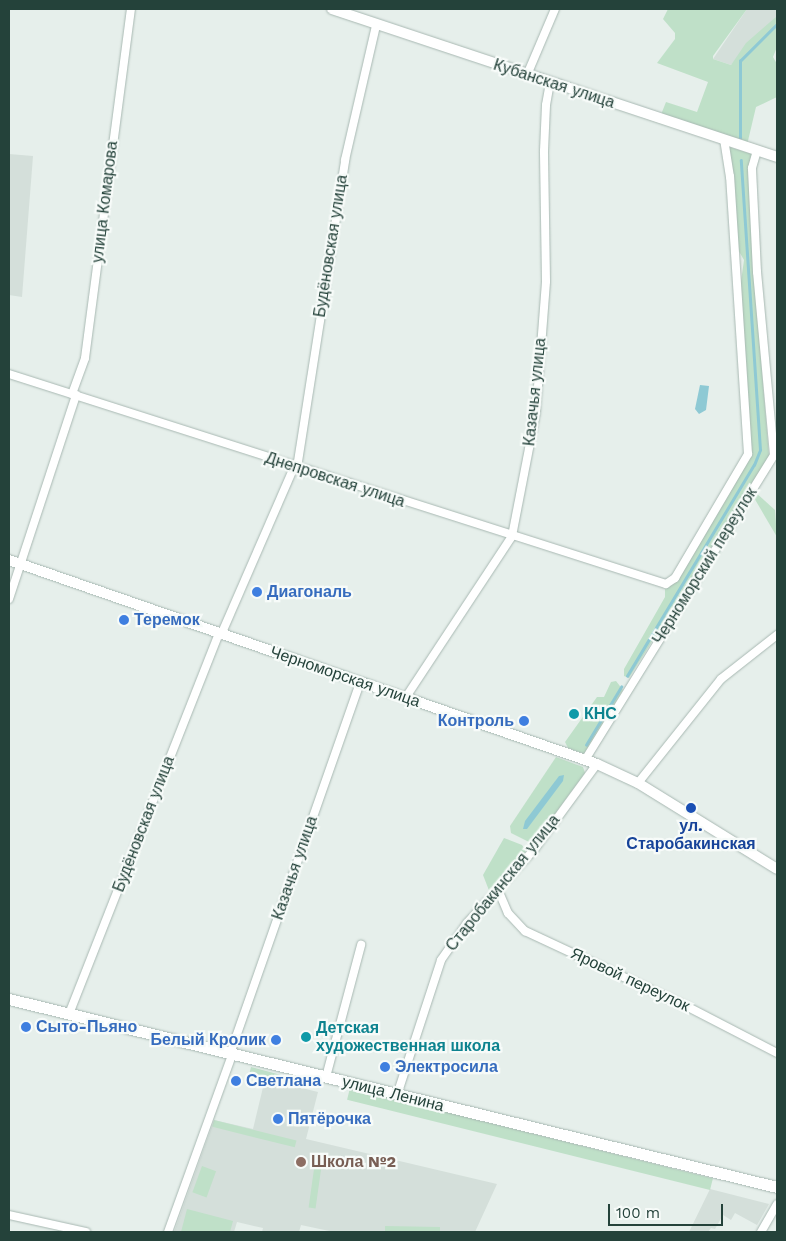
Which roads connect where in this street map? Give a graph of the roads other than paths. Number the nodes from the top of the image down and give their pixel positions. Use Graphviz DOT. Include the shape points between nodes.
graph roads {
  1 [pos="131,9"];
  2 [pos="332,9"];
  3 [pos="555,9"];
  4 [pos="376,26"];
  5 [pos="527,75"];
  6 [pos="550,83"];
  7 [pos="724,141"];
  8 [pos="757,151"];
  9 [pos="777,157"];
  10 [pos="9,374"];
  11 [pos="74,395"];
  12 [pos="295,467"];
  13 [pos="512,536"];
  14 [pos="9,560"];
  15 [pos="21,564"];
  16 [pos="9,599"];
  17 [pos="220,634"];
  18 [pos="777,635"];
  19 [pos="360,682"];
  20 [pos="406,697"];
  21 [pos="586,760"];
  22 [pos="597,764"];
  23 [pos="638,783"];
  24 [pos="777,869"];
  25 [pos="499,892"];
  26 [pos="361,945"];
  27 [pos="9,999"];
  28 [pos="69,1014"];
  29 [pos="777,1053"];
  30 [pos="231,1054"];
  31 [pos="326,1077"];
  32 [pos="397,1095"];
  33 [pos="777,1187"];
  34 [pos="777,1204"];
  35 [pos="9,1215"];
  36 [pos="86,1232"];
  37 [pos="168,1232"];
  38 [pos="761,1232"];
  1 -- 11 [label="street, улица Комарова" via="85,358"];
  2 -- 4 [label="street, Кубанская улица"];
  3 -- 5 [label="street"];
  4 -- 5 [label="street, Кубанская улица"];
  4 -- 12 [label="street, Будёновская улица" via="340,186"];
  5 -- 6 [label="street, Кубанская улица"];
  6 -- 7 [label="street, Кубанская улица"];
  6 -- 13 [label="street, Казачья улица" via="544,151 546,281 536,412"];
  7 -- 8 [label="street, Кубанская улица"];
  7 -- 13 [label="street, Днепровская улица" via="730,177 748,454 675,578 660,585"];
  8 -- 9 [label="street, Кубанская улица"];
  8 -- 21 [label="street, Черноморский переулок" via="752,168 757,272 774,456"];
  10 -- 11 [label="street, Днепровская улица"];
  11 -- 12 [label="street, Днепровская улица"];
  11 -- 15 [label="street, улица Комарова"];
  12 -- 13 [label="street, Днепровская улица"];
  12 -- 17 [label="street, Будёновская улица"];
  13 -- 20 [label="street, Казачья улица"];
  14 -- 15 [label="street, Черноморская улица"];
  15 -- 16 [label="street, улица Комарова"];
  15 -- 17 [label="street, Черноморская улица"];
  17 -- 19 [label="street, Черноморская улица"];
  17 -- 28 [label="street, Будёновская улица"];
  18 -- 23 [label="street" via="722,679"];
  19 -- 20 [label="street, Черноморская улица"];
  19 -- 30 [label="street, Казачья улица"];
  20 -- 21 [label="street, Черноморская улица"];
  21 -- 22 [label="street, Черноморская улица"];
  22 -- 23 [label="street, Черноморская улица"];
  22 -- 25 [label="street, Старобакинская улица"];
  23 -- 24 [label="street, Черноморская улица"];
  25 -- 29 [label="street, Яровой переулок" via="508,913 525,931 688,1007"];
  25 -- 32 [label="street, Старобакинская улица" via="468,923 441,960"];
  26 -- 31 [label="street"];
  27 -- 28 [label="main road, улица Ленина"];
  28 -- 30 [label="main road, улица Ленина"];
  30 -- 31 [label="main road, улица Ленина"];
  30 -- 37 [label="street, Казачья улица"];
  31 -- 32 [label="main road, улица Ленина"];
  32 -- 33 [label="main road, улица Ленина"];
  34 -- 38 [label="street"];
  35 -- 36 [label="street"];
}
